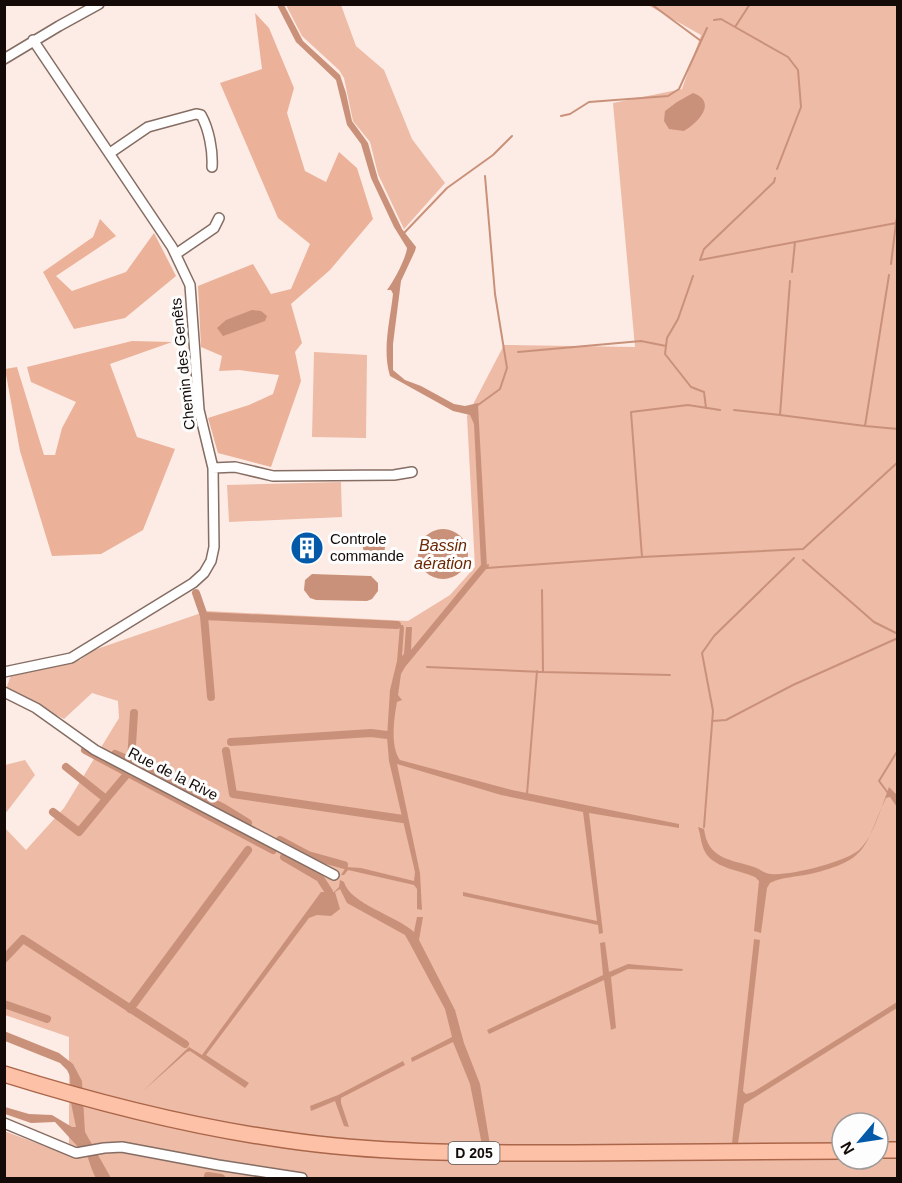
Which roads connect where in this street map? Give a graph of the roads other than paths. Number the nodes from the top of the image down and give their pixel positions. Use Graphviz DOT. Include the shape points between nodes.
graph roads {
  1 [pos="99,4"];
  2 [pos="85,8"];
  3 [pos="33,40"];
  4 [pos="4,59"];
  5 [pos="110,153"];
  6 [pos="212,167"];
  7 [pos="219,218"];
  8 [pos="176,254"];
  9 [pos="213,468"];
  10 [pos="412,472"];
  11 [pos="4,672"];
  12 [pos="4,692"];
  13 [pos="334,875"];
  14 [pos="4,1074"];
  15 [pos="4,1123"];
  16 [pos="830,1151"];
  17 [pos="302,1179"];
  1 -- 2 [label="street"];
  2 -- 3 [label="street"];
  3 -- 4 [label="street"];
  3 -- 5 [label="street, Chemin des Genêts"];
  5 -- 6 [label="street" via="148,126 196,114 205,121"];
  5 -- 8 [label="street, Chemin des Genêts"];
  7 -- 8 [label="street" via="214,228"];
  8 -- 9 [label="street, Chemin des Genêts" via="190,285 200,410"];
  9 -- 10 [label="street" via="235,467 273,476"];
  9 -- 11 [label="street, Chemin des Genêts" via="214,547 204,573 71,658"];
  12 -- 13 [label="street, Rue de la Rive" via="36,708 95,750"];
  14 -- 16 [label="main road, D 205" via="109,1105 298,1142 386,1150 496,1153"];
  15 -- 17 [label="street" via="80,1153 122,1147"];
}
